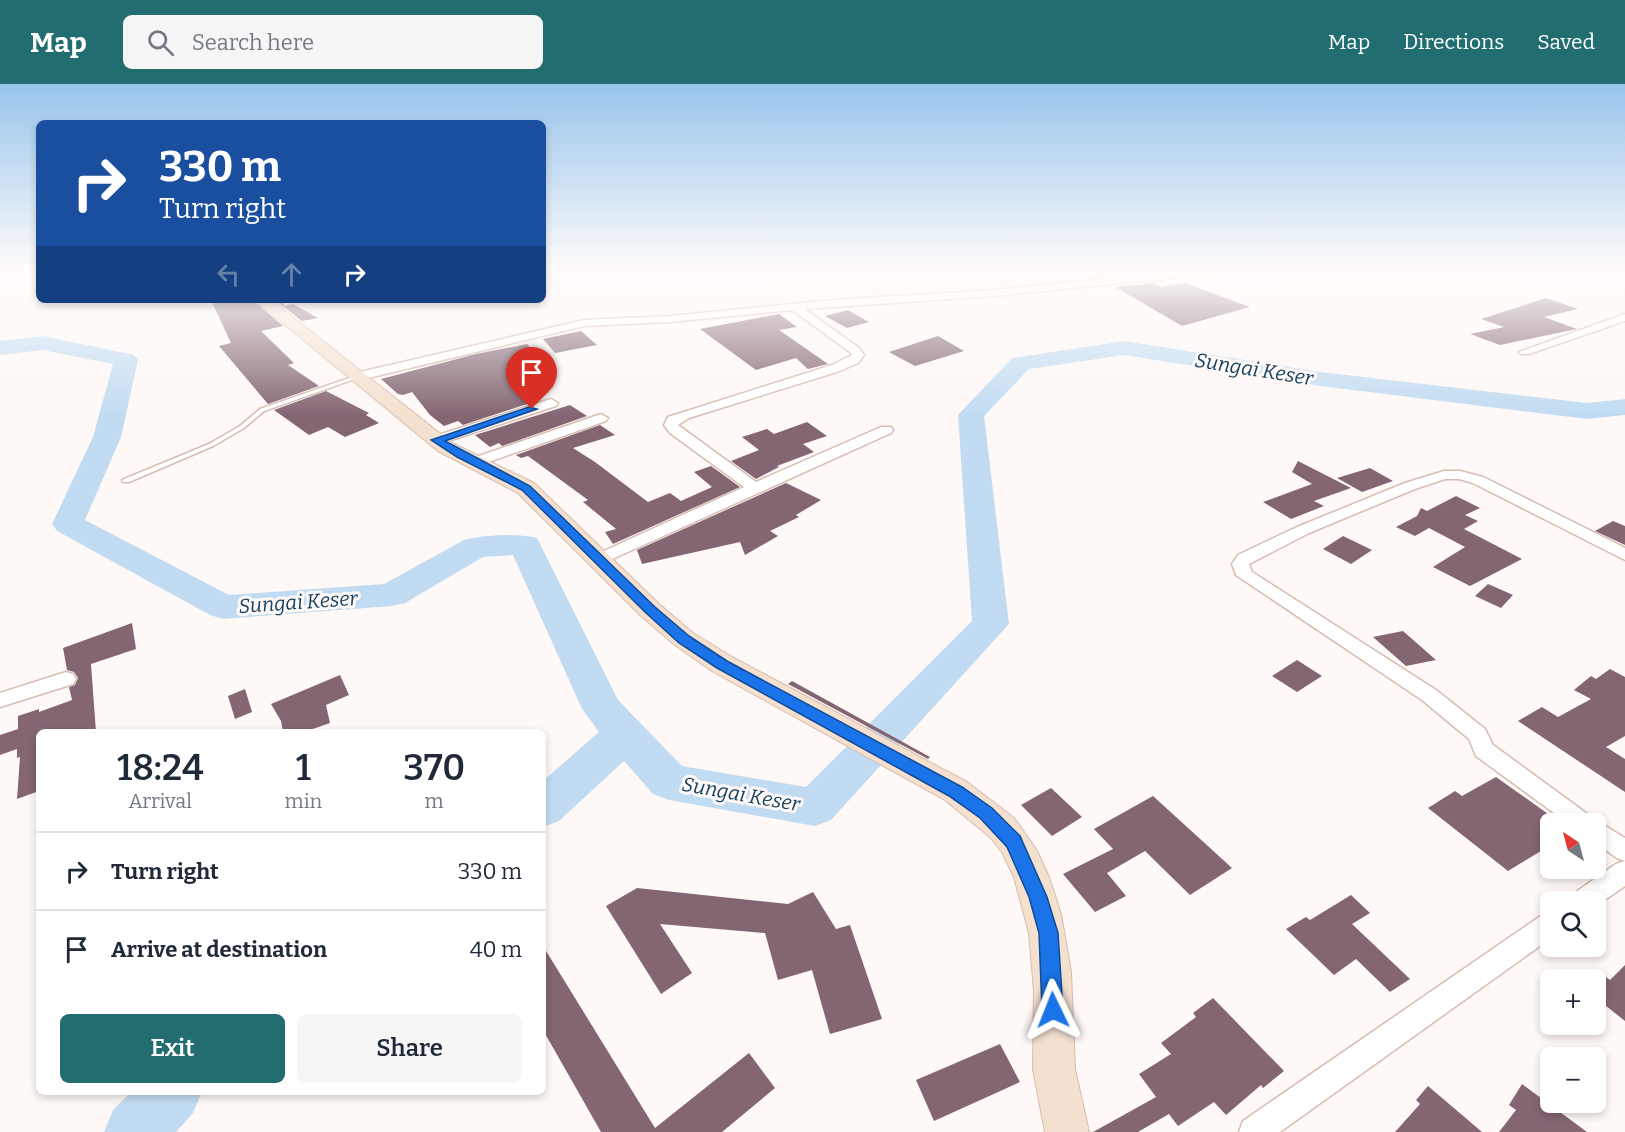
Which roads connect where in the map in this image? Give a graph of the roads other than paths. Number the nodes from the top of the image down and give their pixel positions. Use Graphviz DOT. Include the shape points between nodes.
graph roads {
  1 [pos="285,318"];
  2 [pos="681,318"];
  3 [pos="810,318"];
  4 [pos="1622,318"];
  5 [pos="1525,352"];
  6 [pos="360,376"];
  7 [pos="551,403"];
  8 [pos="601,418"];
  9 [pos="886,430"];
  10 [pos="437,440"];
  11 [pos="475,462"];
  12 [pos="126,480"];
  13 [pos="755,488"];
  14 [pos="1625,555"];
  15 [pos="598,560"];
  16 [pos="66,679"];
  17 [pos="0,700"];
  18 [pos="1572,813"];
  19 [pos="1606,837"];
  20 [pos="1625,850"];
  21 [pos="1625,872"];
  22 [pos="1598,891"];
  23 [pos="1540,931"];
  24 [pos="1066,1132"];
  25 [pos="1254,1132"];
  1 -- 6 [label="main road"];
  2 -- 6 [label="street" via="572,325"];
  3 -- 13 [label="street" via="855,350 858,355 854,360 684,415 670,425"];
  4 -- 5 [label="street"];
  6 -- 10 [label="main road"];
  6 -- 12 [label="lane" via="262,410 211,445"];
  7 -- 10 [label="street"];
  8 -- 11 [label="street"];
  9 -- 13 [label="street"];
  10 -- 11 [label="main road"];
  11 -- 15 [label="main road" via="526,488"];
  13 -- 15 [label="street"];
  14 -- 18 [label="street" via="1478,480 1460,475 1410,486 1303,530 1240,564 1245,575 1429,695 1478,735 1484,750"];
  15 -- 24 [label="main road" via="684,639 722,664 929,777 986,813 1013,842 1038,897 1048,933 1054,1068"];
  16 -- 17 [label="street"];
  19 -- 20 [label="street"];
  21 -- 22 [label="street"];
  23 -- 25 [label="street"];
}
